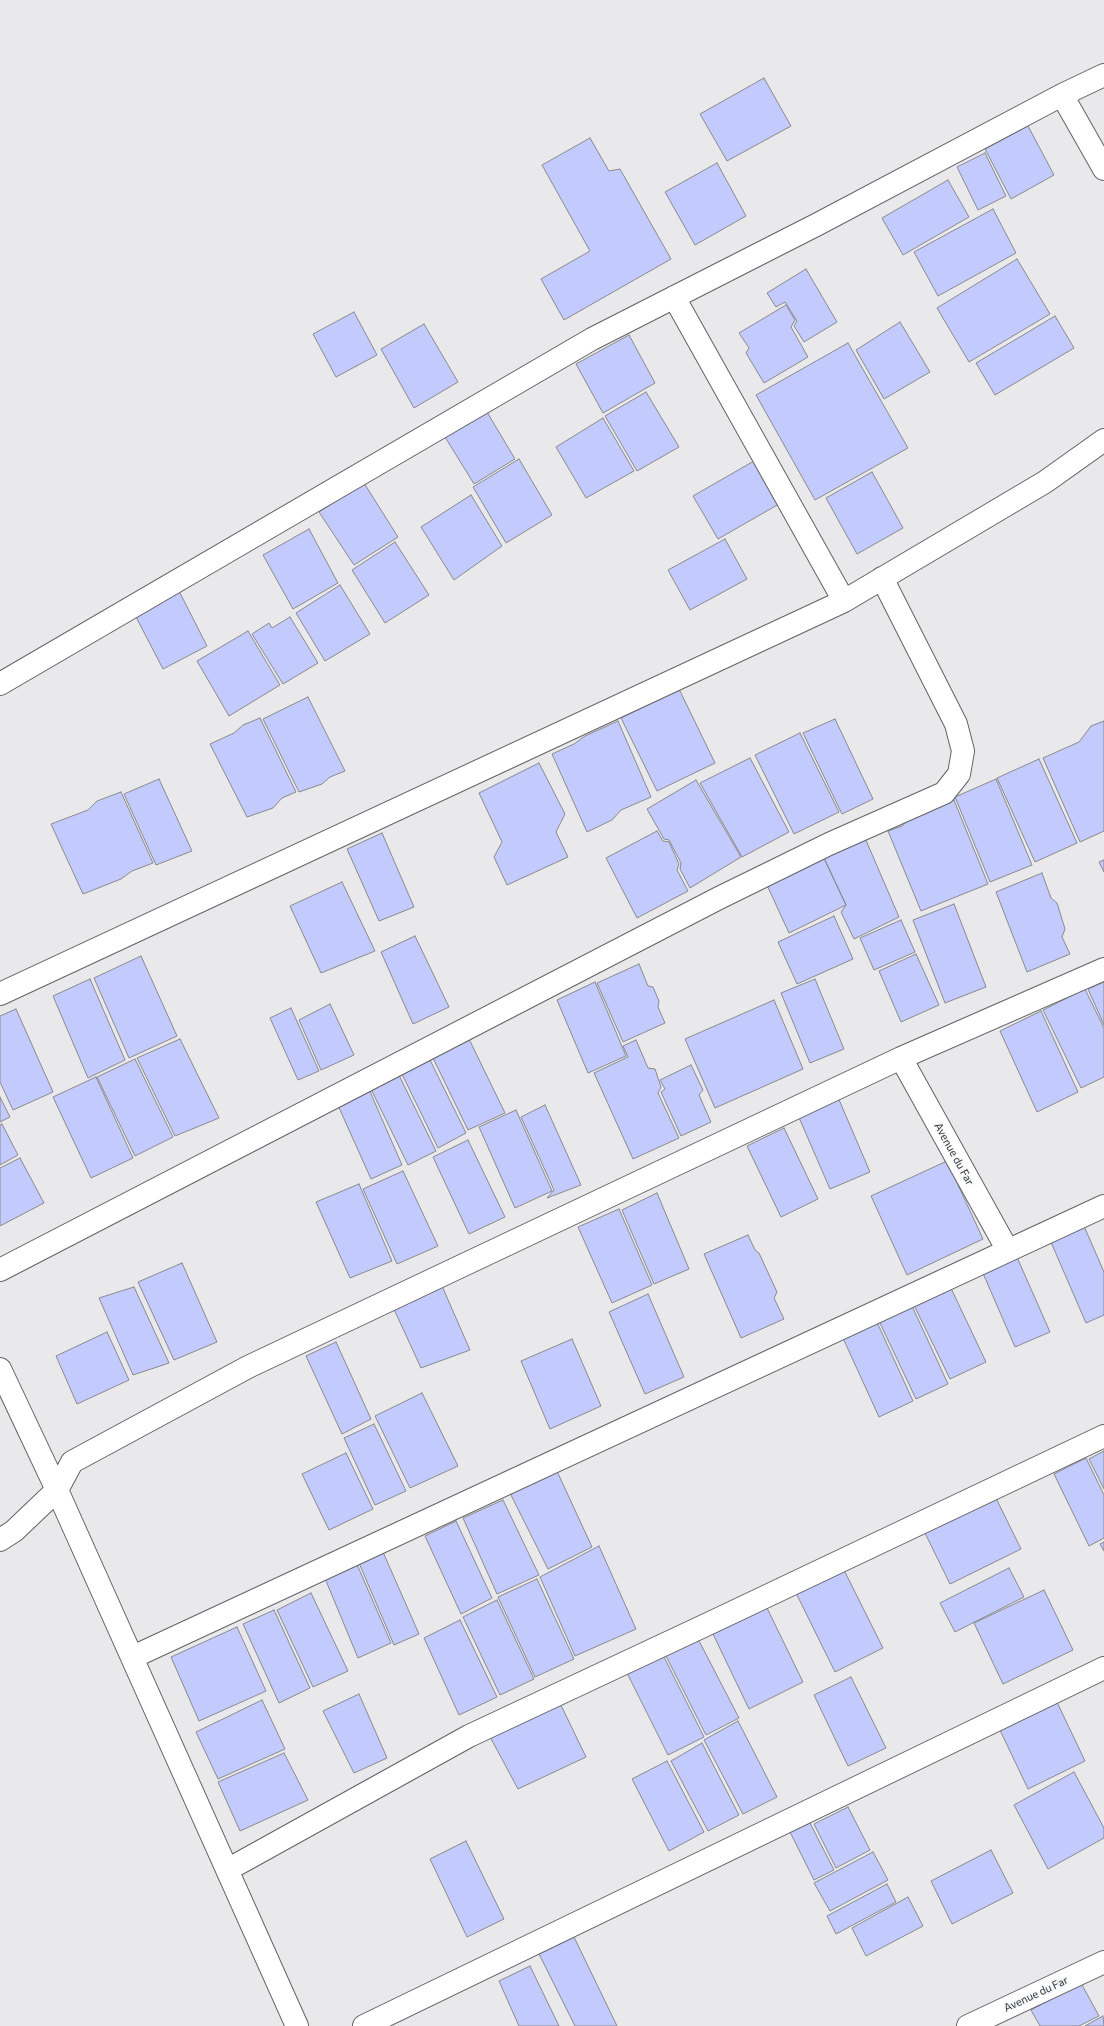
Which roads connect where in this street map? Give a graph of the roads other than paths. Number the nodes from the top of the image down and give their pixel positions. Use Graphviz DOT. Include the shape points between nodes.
graph roads {
  1 [pos="1104,75"];
  2 [pos="1062,95"];
  3 [pos="1104,170"];
  4 [pos="674,297"];
  5 [pos="1104,440"];
  6 [pos="882,578"];
  7 [pos="844,601"];
  8 [pos="0,684"];
  9 [pos="1104,969"];
  10 [pos="0,994"];
  11 [pos="901,1058"];
  12 [pos="1102,1210"];
  13 [pos="1007,1249"];
  14 [pos="0,1270"];
  15 [pos="0,1369"];
  16 [pos="1104,1436"];
  17 [pos="57,1490"];
  18 [pos="0,1540"];
  19 [pos="133,1658"];
  20 [pos="1104,1668"];
  21 [pos="227,1870"];
  22 [pos="1104,1962"];
  23 [pos="297,2026"];
  24 [pos="364,2026"];
  25 [pos="968,2026"];
  1 -- 2 [label="street"];
  2 -- 3 [label="street"];
  2 -- 4 [label="street"];
  4 -- 7 [label="street"];
  4 -- 8 [label="street" via="592,339"];
  5 -- 6 [label="street" via="1045,482"];
  6 -- 7 [label="street"];
  6 -- 14 [label="street" via="956,724 963,751 959,774 944,793 828,844 719,898"];
  7 -- 10 [label="street"];
  9 -- 11 [label="street"];
  11 -- 13 [label="street, Avenue du Far"];
  11 -- 17 [label="street" via="248,1367 72,1462"];
  12 -- 13 [label="street"];
  13 -- 19 [label="street"];
  15 -- 17 [label="street"];
  16 -- 21 [label="street" via="470,1736"];
  17 -- 18 [label="street" via="14,1532"];
  17 -- 19 [label="street"];
  19 -- 21 [label="street"];
  20 -- 24 [label="street"];
  21 -- 23 [label="street"];
  22 -- 25 [label="street, Avenue du Far"];
}
